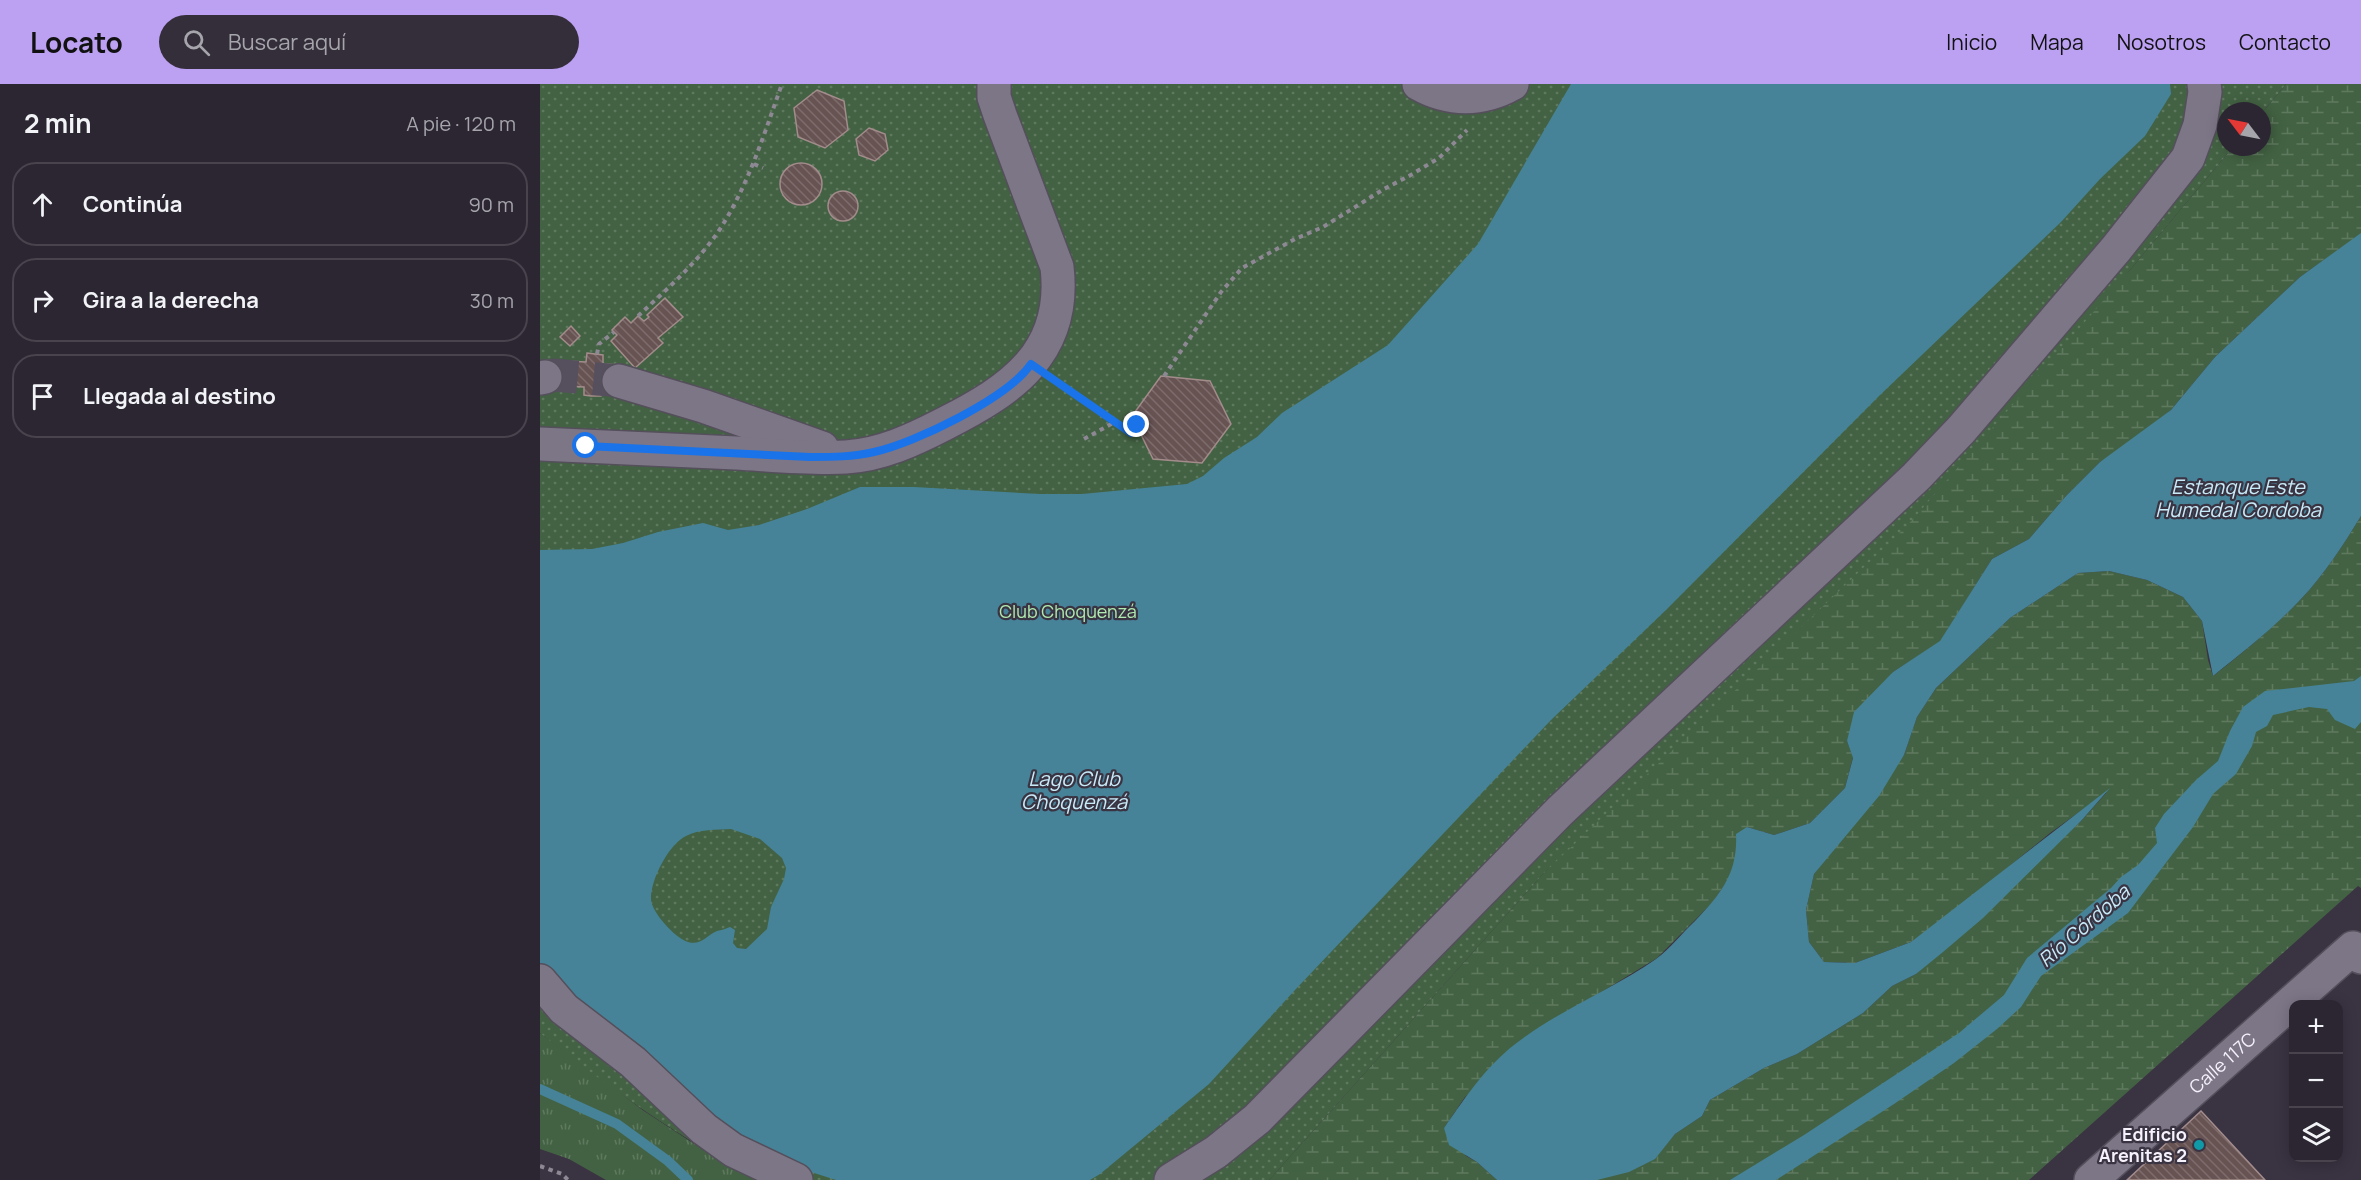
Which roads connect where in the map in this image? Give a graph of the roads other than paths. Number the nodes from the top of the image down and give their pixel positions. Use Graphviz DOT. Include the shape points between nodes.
graph roads {
  1 [pos="994,84"];
  2 [pos="1419,84"];
  3 [pos="2204,84"];
  4 [pos="1505,88"];
  5 [pos="619,381"];
  6 [pos="540,444"];
  7 [pos="846,457"];
  8 [pos="2357,953"];
  9 [pos="540,981"];
  10 [pos="796,1180"];
  11 [pos="1171,1180"];
  12 [pos="2092,1180"];
  1 -- 7 [label="street" via="1000,115 1057,267 1060,288 1052,330 1043,349 1012,383 961,416 903,445"];
  2 -- 4 [label="street" via="1450,96 1472,97"];
  3 -- 11 [label="street" via="2200,125 2188,158 2116,249 1961,430 1916,477 1560,811 1257,1119"];
  5 -- 7 [label="street" via="714,409"];
  6 -- 7 [label="street"];
  8 -- 12 [label="street, Calle 117C"];
  9 -- 10 [label="street" via="564,1009 633,1062 704,1129 733,1150"];
}
